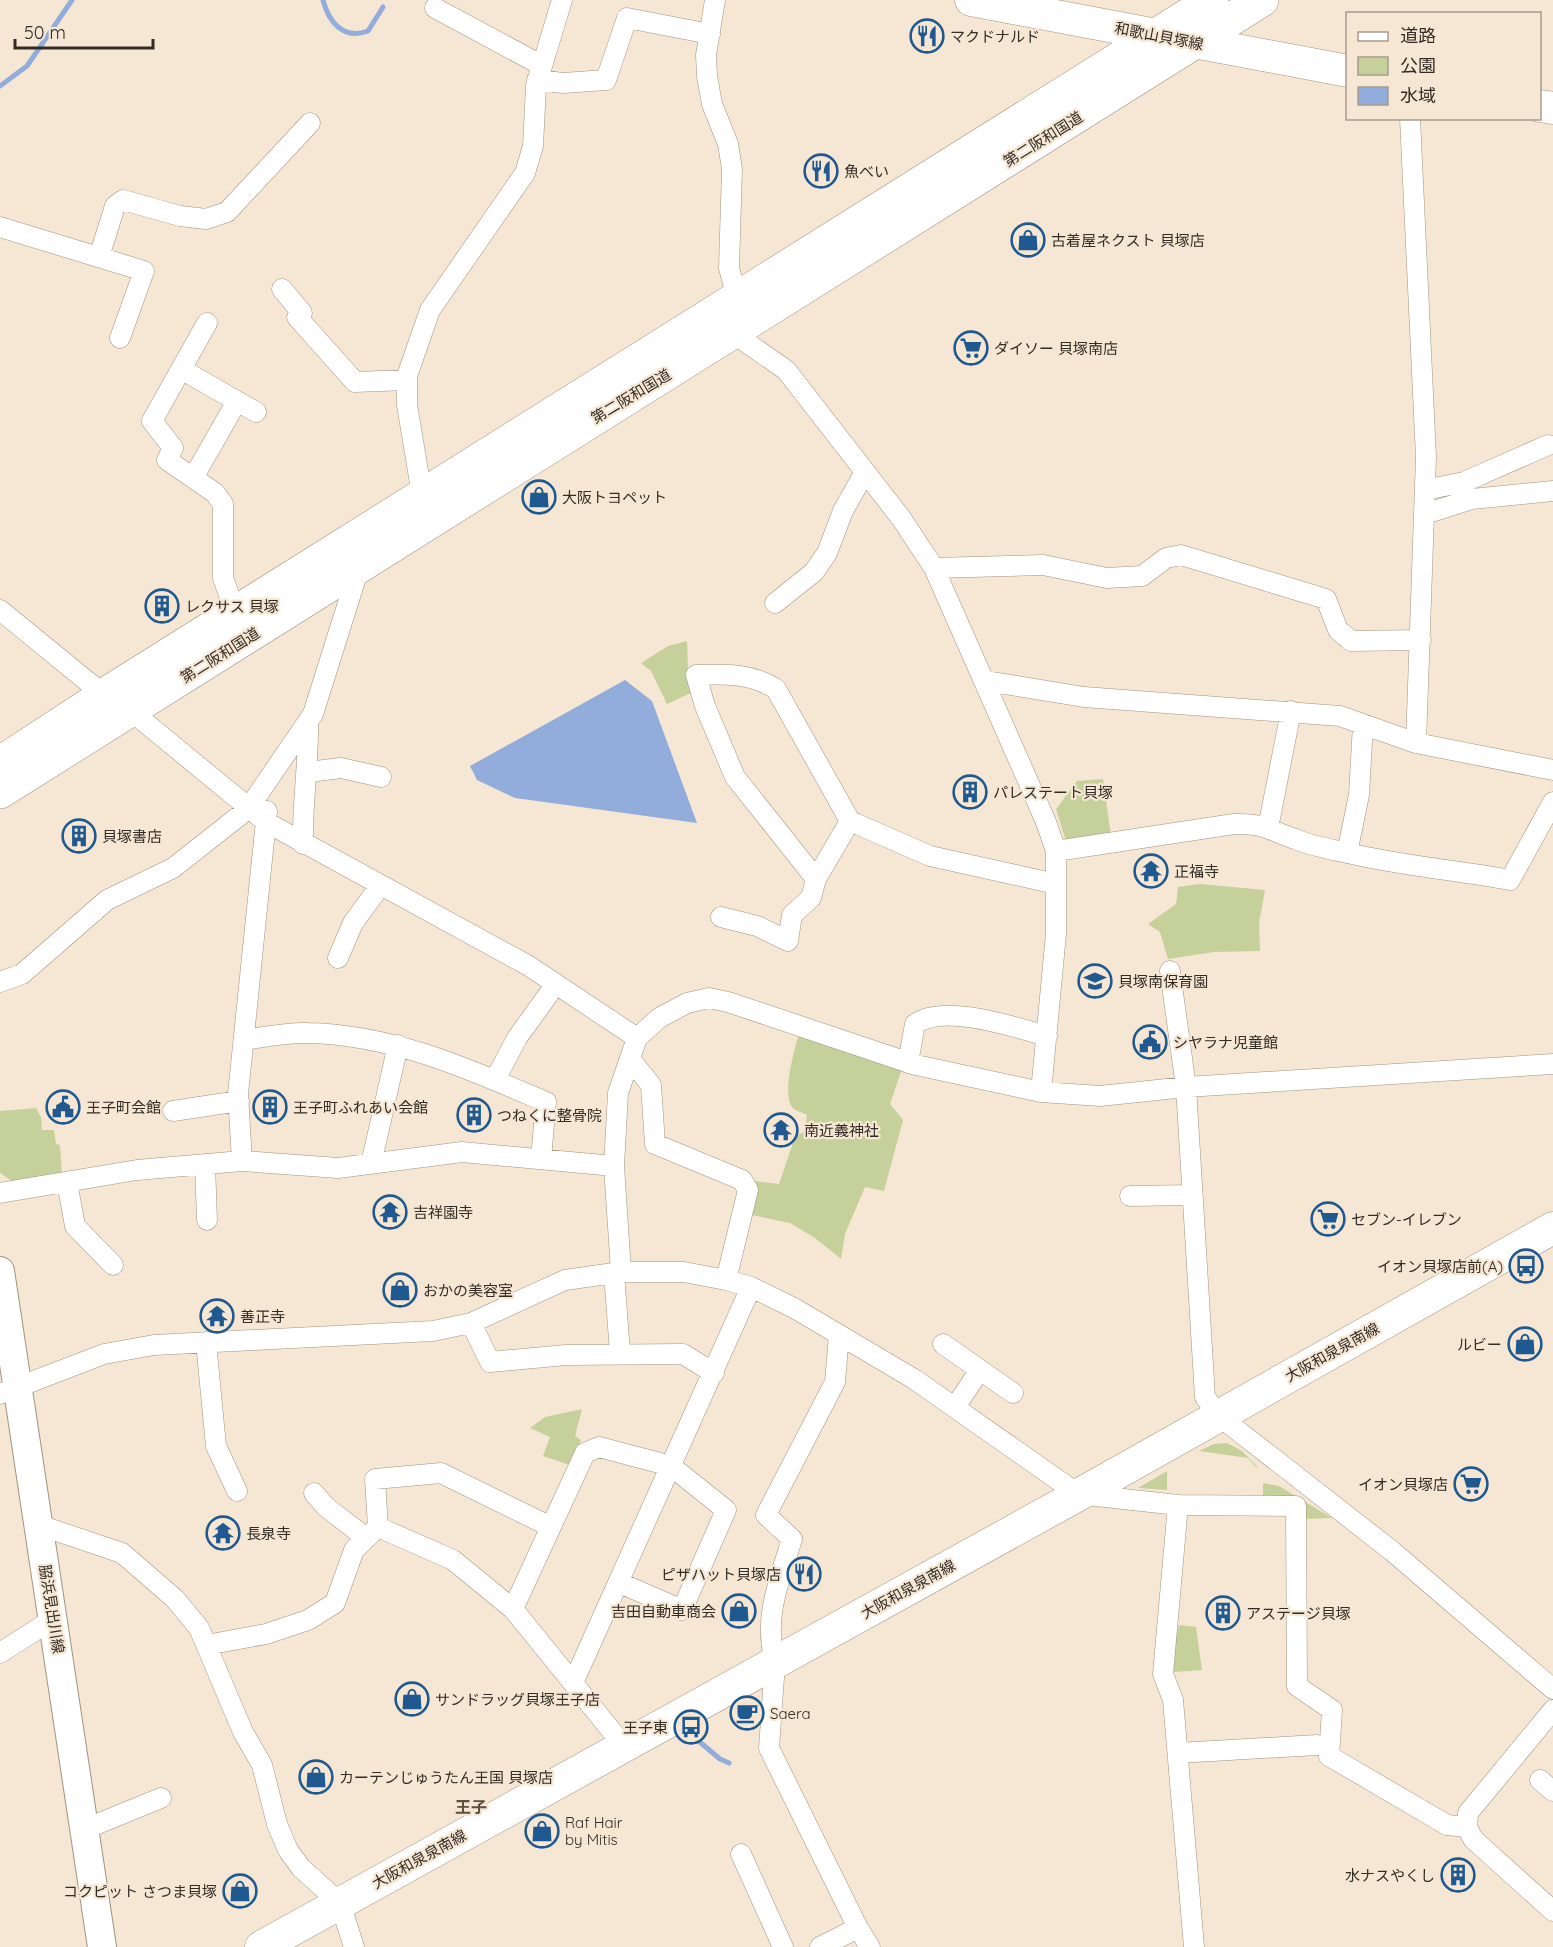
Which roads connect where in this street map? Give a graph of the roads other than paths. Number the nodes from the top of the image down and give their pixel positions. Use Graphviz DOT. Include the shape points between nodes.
graph roads {
  1 [pos="562,0"];
  2 [pos="715,0"];
  3 [pos="971,0"];
  4 [pos="1212,0"];
  5 [pos="1262,0"];
  6 [pos="1000,3"];
  7 [pos="435,8"];
  8 [pos="710,34"];
  9 [pos="1155,35"];
  10 [pos="1196,42"];
  11 [pos="1346,71"];
  12 [pos="539,72"];
  13 [pos="1410,120"];
  14 [pos="310,123"];
  15 [pos="0,227"];
  16 [pos="99,257"];
  17 [pos="282,289"];
  18 [pos="737,298"];
  19 [pos="207,324"];
  20 [pos="734,334"];
  21 [pos="120,338"];
  22 [pos="181,369"];
  23 [pos="407,380"];
  24 [pos="237,401"];
  25 [pos="256,412"];
  26 [pos="1548,445"];
  27 [pos="865,472"];
  28 [pos="193,478"];
  29 [pos="1425,490"];
  30 [pos="1553,491"];
  31 [pos="422,495"];
  32 [pos="1425,514"];
  33 [pos="359,568"];
  34 [pos="934,568"];
  35 [pos="775,603"];
  36 [pos="0,610"];
  37 [pos="236,614"];
  38 [pos="1421,640"];
  39 [pos="986,681"];
  40 [pos="118,703"];
  41 [pos="1291,711"];
  42 [pos="308,721"];
  43 [pos="1363,724"];
  44 [pos="1416,743"];
  45 [pos="0,763"];
  46 [pos="1553,770"];
  47 [pos="308,772"];
  48 [pos="381,777"];
  49 [pos="268,780"];
  50 [pos="0,792"];
  51 [pos="1553,802"];
  52 [pos="248,809"];
  53 [pos="850,821"];
  54 [pos="266,822"];
  55 [pos="1268,828"];
  56 [pos="303,844"];
  57 [pos="1056,851"];
  58 [pos="1347,853"];
  59 [pos="816,879"];
  60 [pos="1056,884"];
  61 [pos="380,886"];
  62 [pos="721,917"];
  63 [pos="338,958"];
  64 [pos="1170,971"];
  65 [pos="0,982"];
  66 [pos="556,984"];
  67 [pos="1047,1036"];
  68 [pos="638,1038"];
  69 [pos="244,1040"];
  70 [pos="398,1045"];
  71 [pos="630,1059"];
  72 [pos="908,1063"];
  73 [pos="1553,1064"];
  74 [pos="495,1080"];
  75 [pos="1186,1087"];
  76 [pos="1041,1092"];
  77 [pos="239,1101"];
  78 [pos="173,1111"];
  79 [pos="541,1159"];
  80 [pos="242,1161"];
  81 [pos="205,1164"];
  82 [pos="371,1164"];
  83 [pos="614,1166"];
  84 [pos="67,1182"];
  85 [pos="0,1193"];
  86 [pos="1192,1195"];
  87 [pos="1130,1196"];
  88 [pos="207,1220"];
  89 [pos="1553,1228"];
  90 [pos="113,1265"];
  91 [pos="0,1270"];
  92 [pos="617,1272"];
  93 [pos="726,1280"];
  94 [pos="751,1287"];
  95 [pos="471,1323"];
  96 [pos="839,1335"];
  97 [pos="206,1342"];
  98 [pos="943,1344"];
  99 [pos="621,1353"];
  100 [pos="980,1370"];
  101 [pos="714,1372"];
  102 [pos="8,1390"];
  103 [pos="1013,1393"];
  104 [pos="955,1407"];
  105 [pos="1220,1416"];
  106 [pos="671,1466"];
  107 [pos="237,1491"];
  108 [pos="314,1493"];
  109 [pos="1078,1494"];
  110 [pos="1178,1506"];
  111 [pos="39,1525"];
  112 [pos="551,1527"];
  113 [pos="371,1532"];
  114 [pos="620,1583"];
  115 [pos="513,1609"];
  116 [pos="53,1619"];
  117 [pos="206,1645"];
  118 [pos="0,1653"];
  119 [pos="775,1663"];
  120 [pos="573,1683"];
  121 [pos="1553,1689"];
  122 [pos="1553,1710"];
  123 [pos="623,1745"];
  124 [pos="1317,1745"];
  125 [pos="1178,1754"];
  126 [pos="161,1798"];
  127 [pos="1467,1827"];
  128 [pos="85,1829"];
  129 [pos="741,1854"];
  130 [pos="340,1903"];
  131 [pos="1553,1911"];
  132 [pos="858,1928"];
  133 [pos="102,1947"];
  134 [pos="261,1947"];
  135 [pos="354,1947"];
  136 [pos="783,1947"];
  137 [pos="820,1947"];
  138 [pos="870,1947"];
  139 [pos="1194,1947"];
  1 -- 12 [label="street"];
  2 -- 8 [label="street"];
  3 -- 6 [label="main road, 和歌山貝塚線"];
  4 -- 9 [label="highway, 第二阪和国道"];
  5 -- 10 [label="highway, 第二阪和国道"];
  6 -- 9 [label="main road, 和歌山貝塚線"];
  7 -- 12 [label="street"];
  8 -- 12 [label="street" via="627,18 606,80 563,83"];
  8 -- 18 [label="street" via="706,76 732,169 729,268"];
  9 -- 10 [label="main road, 和歌山貝塚線"];
  9 -- 18 [label="highway, 第二阪和国道"];
  10 -- 11 [label="main road, 和歌山貝塚線"];
  10 -- 20 [label="highway, 第二阪和国道"];
  12 -- 23 [label="street" via="533,146 525,173 430,310"];
  13 -- 29 [label="street"];
  14 -- 16 [label="street" via="227,212 206,219 180,216 123,200 115,206"];
  15 -- 16 [label="street"];
  16 -- 21 [label="street" via="144,271"];
  17 -- 23 [label="street" via="302,313 297,317 355,382"];
  18 -- 31 [label="highway, 第二阪和国道"];
  19 -- 22 [label="street"];
  20 -- 27 [label="street" via="786,370"];
  20 -- 33 [label="highway, 第二阪和国道"];
  22 -- 24 [label="street"];
  22 -- 28 [label="street" via="152,420 173,448 166,460"];
  23 -- 31 [label="street" via="407,405"];
  24 -- 25 [label="street"];
  24 -- 28 [label="street"];
  26 -- 29 [label="street" via="1464,482"];
  27 -- 34 [label="street"];
  27 -- 35 [label="street" via="814,572"];
  28 -- 37 [label="street" via="215,493 223,504 223,578"];
  29 -- 32 [label="street"];
  30 -- 32 [label="street" via="1472,500"];
  31 -- 37 [label="highway, 第二阪和国道"];
  32 -- 38 [label="street"];
  33 -- 40 [label="highway, 第二阪和国道"];
  33 -- 42 [label="street" via="325,682"];
  34 -- 38 [label="street" via="1042,565 1107,578 1142,576 1166,558 1181,555 1326,599 1338,630 1351,641"];
  34 -- 39 [label="street"];
  36 -- 40 [label="street"];
  37 -- 40 [label="highway, 第二阪和国道"];
  38 -- 44 [label="street"];
  39 -- 41 [label="street" via="1084,697"];
  39 -- 57 [label="street"];
  40 -- 45 [label="highway, 第二阪和国道"];
  40 -- 50 [label="highway, 第二阪和国道"];
  40 -- 52 [label="street"];
  41 -- 43 [label="street" via="1341,716"];
  41 -- 55 [label="street"];
  42 -- 47 [label="street"];
  42 -- 49 [label="street"];
  43 -- 44 [label="street"];
  43 -- 58 [label="street" via="1359,795"];
  44 -- 46 [label="street"];
  47 -- 48 [label="street" via="341,768"];
  47 -- 56 [label="street" via="302,805"];
  49 -- 52 [label="street"];
  49 -- 54 [label="street"];
  51 -- 58 [label="street" via="1510,880 1410,867"];
  52 -- 54 [label="street"];
  52 -- 65 [label="street" via="173,868 107,900 22,974"];
  53 -- 59 [label="street"];
  53 -- 59 [label="street" via="776,689 763,681 734,674 696,675 735,777"];
  53 -- 60 [label="street" via="930,856"];
  54 -- 56 [label="street"];
  54 -- 69 [label="street"];
  55 -- 57 [label="street" via="1259,823 1234,824"];
  55 -- 58 [label="street"];
  56 -- 61 [label="street"];
  57 -- 60 [label="street"];
  59 -- 62 [label="street" via="811,898 792,915 788,942 757,926"];
  60 -- 67 [label="street"];
  61 -- 63 [label="street" via="353,923"];
  61 -- 66 [label="street"];
  64 -- 75 [label="street"];
  66 -- 68 [label="street"];
  66 -- 74 [label="street" via="517,1038"];
  67 -- 72 [label="street" via="984,1018 925,1017 915,1024"];
  67 -- 76 [label="street"];
  68 -- 71 [label="street"];
  68 -- 72 [label="street" via="659,1018 687,1003 709,998"];
  69 -- 70 [label="street" via="307,1033"];
  69 -- 77 [label="street"];
  70 -- 74 [label="street"];
  70 -- 82 [label="street"];
  71 -- 83 [label="street" via="618,1093"];
  71 -- 93 [label="street" via="651,1085 655,1144 742,1180 748,1190"];
  72 -- 76 [label="street"];
  73 -- 75 [label="street"];
  74 -- 79 [label="street" via="546,1102"];
  75 -- 76 [label="street" via="1100,1096"];
  75 -- 86 [label="street"];
  77 -- 78 [label="street"];
  77 -- 80 [label="street"];
  79 -- 82 [label="street" via="462,1152"];
  79 -- 83 [label="street"];
  80 -- 81 [label="street"];
  80 -- 82 [label="street" via="338,1168"];
  81 -- 84 [label="street"];
  81 -- 88 [label="street"];
  83 -- 92 [label="street"];
  84 -- 85 [label="street"];
  84 -- 90 [label="street" via="75,1226"];
  86 -- 87 [label="street"];
  86 -- 105 [label="street" via="1205,1397"];
  89 -- 105 [label="main road, 大阪和泉泉南線"];
  91 -- 102 [label="street, 脇浜見出川線"];
  92 -- 93 [label="street" via="684,1272"];
  92 -- 95 [label="street" via="565,1280"];
  92 -- 99 [label="street"];
  93 -- 94 [label="street"];
  94 -- 96 [label="street"];
  94 -- 101 [label="street"];
  95 -- 97 [label="street" via="433,1331"];
  95 -- 99 [label="street" via="490,1362"];
  96 -- 104 [label="street"];
  96 -- 119 [label="street" via="835,1382 766,1515 792,1539 771,1606"];
  97 -- 102 [label="street" via="154,1345 104,1354"];
  97 -- 107 [label="street" via="216,1446"];
  98 -- 100 [label="street"];
  99 -- 101 [label="street" via="683,1354"];
  100 -- 103 [label="street"];
  100 -- 104 [label="street"];
  101 -- 106 [label="street"];
  102 -- 111 [label="street, 脇浜見出川線"];
  104 -- 109 [label="street"];
  105 -- 109 [label="main road, 大阪和泉泉南線"];
  105 -- 121 [label="street" via="1392,1551"];
  106 -- 112 [label="street" via="599,1447 585,1453"];
  106 -- 114 [label="street"];
  106 -- 114 [label="street" via="726,1510 682,1610"];
  108 -- 113 [label="street" via="326,1507"];
  109 -- 110 [label="street"];
  109 -- 119 [label="main road, 大阪和泉泉南線"];
  110 -- 125 [label="street" via="1164,1674 1173,1700"];
  110 -- 127 [label="street" via="1296,1506 1297,1686 1332,1710 1329,1756 1447,1825"];
  111 -- 116 [label="street, 脇浜見出川線"];
  111 -- 117 [label="street" via="122,1553 175,1599 199,1628"];
  112 -- 113 [label="street" via="441,1473 375,1479"];
  112 -- 115 [label="street"];
  113 -- 115 [label="street" via="453,1560"];
  113 -- 117 [label="street" via="354,1550 335,1603 308,1620 266,1635"];
  114 -- 120 [label="street"];
  115 -- 120 [label="street"];
  116 -- 118 [label="street"];
  116 -- 128 [label="street, 脇浜見出川線"];
  117 -- 130 [label="street" via="243,1732 262,1765 288,1850 301,1868"];
  119 -- 123 [label="main road, 大阪和泉泉南線"];
  119 -- 132 [label="street" via="769,1748"];
  120 -- 123 [label="street"];
  122 -- 127 [label="street" via="1468,1813"];
  123 -- 130 [label="main road, 大阪和泉泉南線"];
  124 -- 125 [label="street"];
  125 -- 139 [label="street"];
  126 -- 128 [label="street"];
  127 -- 131 [label="street" via="1473,1839"];
  128 -- 133 [label="street, 脇浜見出川線"];
  129 -- 136 [label="street"];
  130 -- 134 [label="main road, 大阪和泉泉南線"];
  130 -- 135 [label="street"];
  132 -- 137 [label="street"];
  132 -- 138 [label="street"];
}
